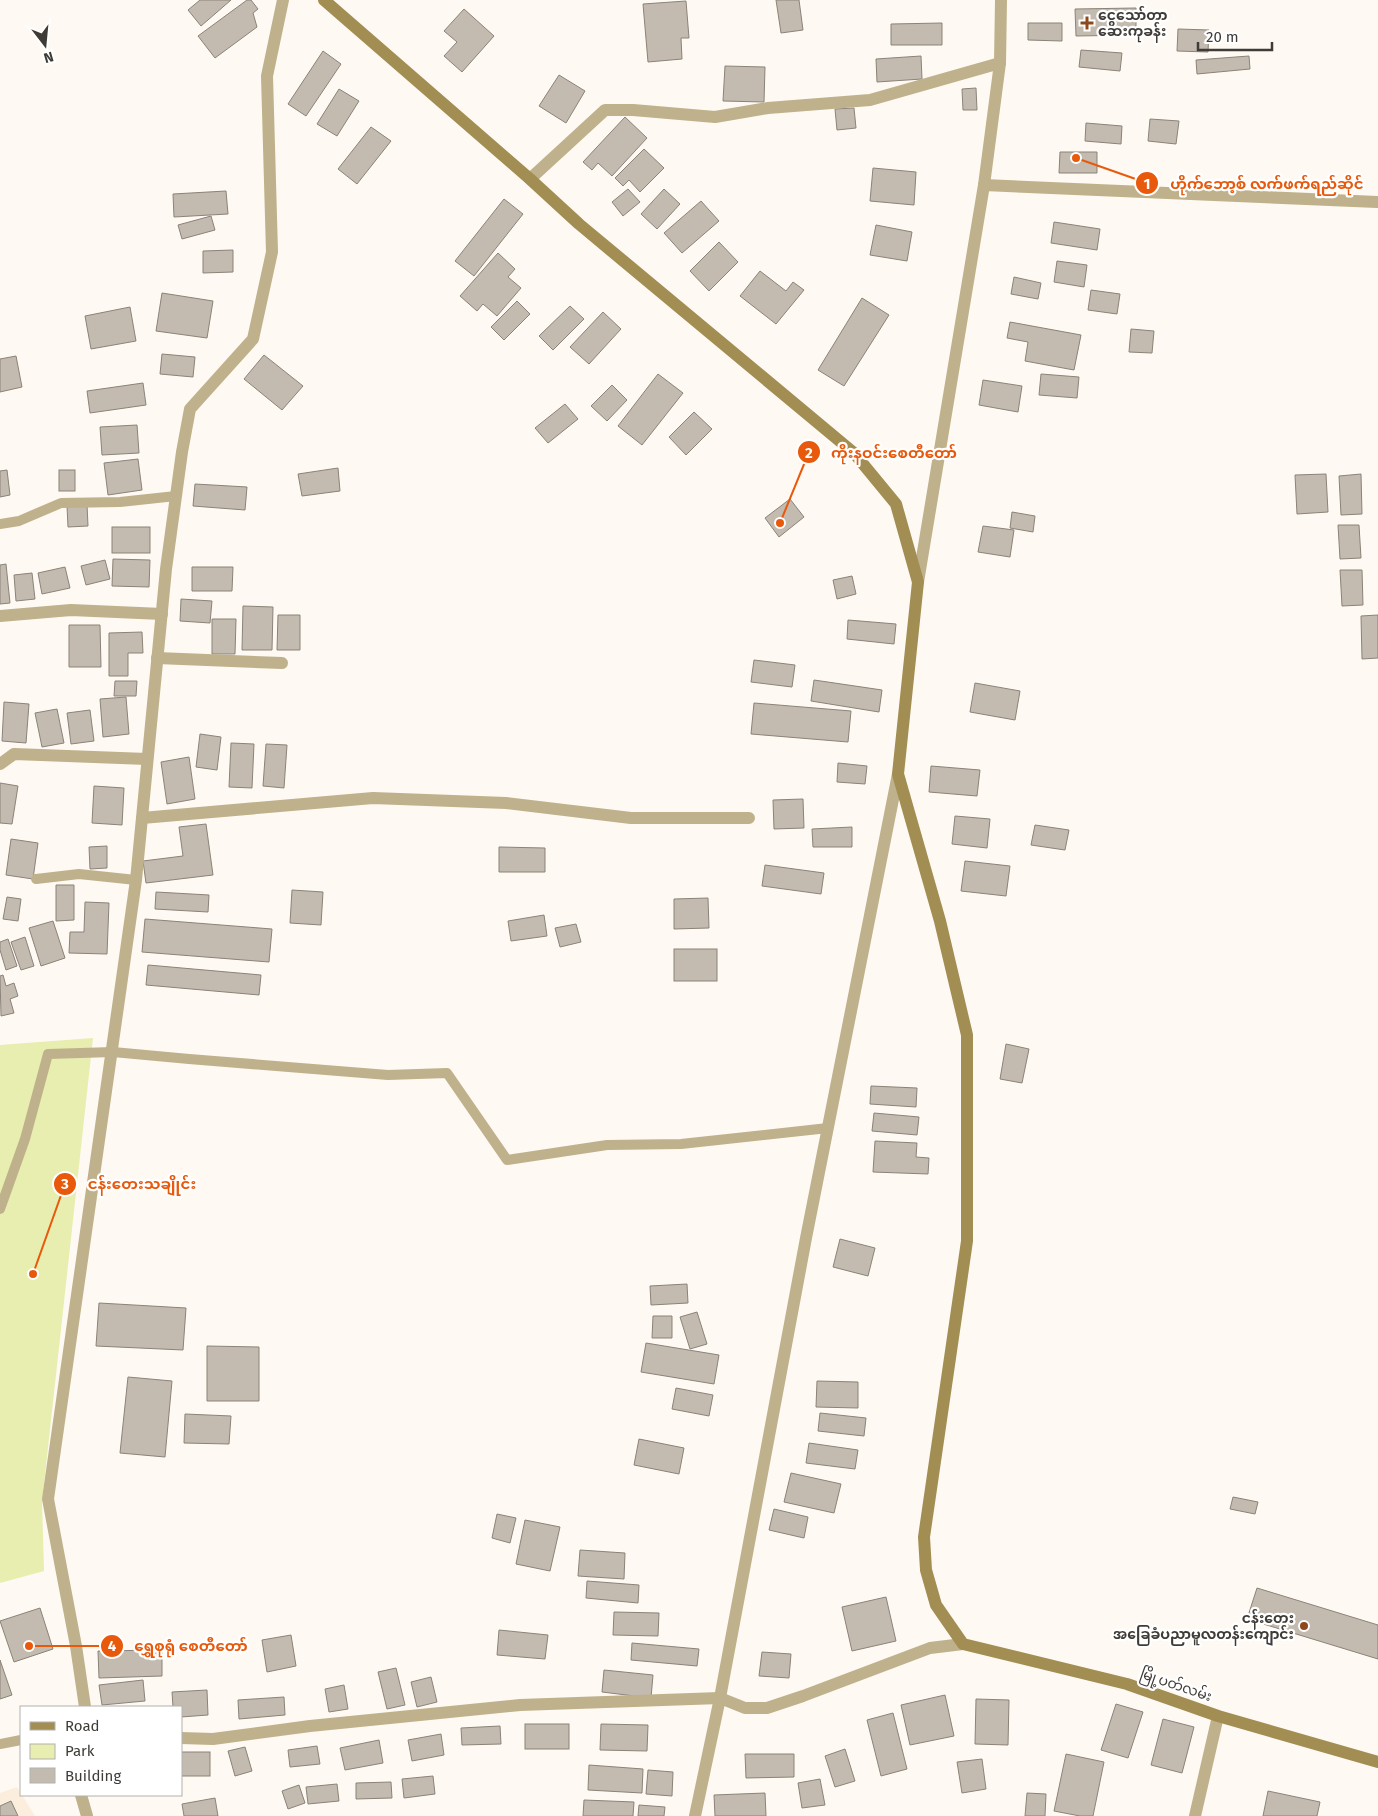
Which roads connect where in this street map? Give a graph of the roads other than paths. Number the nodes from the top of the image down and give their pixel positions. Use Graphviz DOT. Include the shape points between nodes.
graph roads {
  1 [pos="283,0"];
  2 [pos="324,0"];
  3 [pos="1001,0"];
  4 [pos="1000,64"];
  5 [pos="530,179"];
  6 [pos="984,185"];
  7 [pos="1377,202"];
  8 [pos="176,496"];
  9 [pos="0,524"];
  10 [pos="918,582"];
  11 [pos="162,614"];
  12 [pos="0,616"];
  13 [pos="157,658"];
  14 [pos="282,663"];
  15 [pos="148,759"];
  16 [pos="0,764"];
  17 [pos="898,774"];
  18 [pos="142,818"];
  19 [pos="749,818"];
  20 [pos="36,879"];
  21 [pos="136,880"];
  22 [pos="113,1052"];
  23 [pos="828,1128"];
  24 [pos="0,1209"];
  25 [pos="963,1644"];
  26 [pos="720,1698"];
  27 [pos="85,1706"];
  28 [pos="1218,1716"];
  29 [pos="182,1738"];
  30 [pos="20,1740"];
  31 [pos="0,1744"];
  32 [pos="1378,1762"];
  33 [pos="80,1796"];
  34 [pos="87,1816"];
  35 [pos="695,1816"];
  36 [pos="1196,1816"];
  1 -- 8 [label="street" via="267,76 272,252 253,339 190,409"];
  2 -- 5 [label="main road"];
  3 -- 4 [label="street"];
  4 -- 5 [label="street" via="870,100 768,108 715,117 605,110"];
  4 -- 6 [label="street"];
  5 -- 10 [label="main road" via="579,224 854,454 896,504"];
  6 -- 7 [label="street"];
  6 -- 10 [label="street"];
  8 -- 9 [label="lane" via="120,502 61,502 19,521"];
  8 -- 11 [label="street"];
  10 -- 17 [label="main road"];
  11 -- 12 [label="street" via="71,610"];
  11 -- 13 [label="street"];
  13 -- 14 [label="street"];
  13 -- 15 [label="street"];
  15 -- 16 [label="street" via="14,754"];
  15 -- 18 [label="street"];
  17 -- 23 [label="street"];
  17 -- 25 [label="main road" via="940,921 967,1035 967,1241 924,1537 926,1570 936,1605"];
  18 -- 19 [label="street" via="373,798 506,803 631,818"];
  18 -- 21 [label="street"];
  20 -- 21 [label="lane" via="79,874"];
  21 -- 22 [label="street"];
  22 -- 23 [label="lane" via="388,1075 447,1073 507,1160 607,1145 681,1144"];
  22 -- 24 [label="lane" via="48,1054 25,1140"];
  22 -- 27 [label="street" via="48,1499"];
  23 -- 26 [label="street"];
  25 -- 26 [label="street" via="930,1648 767,1708 745,1708"];
  25 -- 28 [label="main road, မြို့ပတ်လမ်း" via="1127,1684"];
  26 -- 29 [label="street" via="520,1705 213,1738"];
  26 -- 35 [label="street"];
  28 -- 32 [label="main road, မြို့ပတ်လမ်း"];
  28 -- 36 [label="street"];
  30 -- 31 [label="lane"];
  33 -- 34 [label="street"];
}
